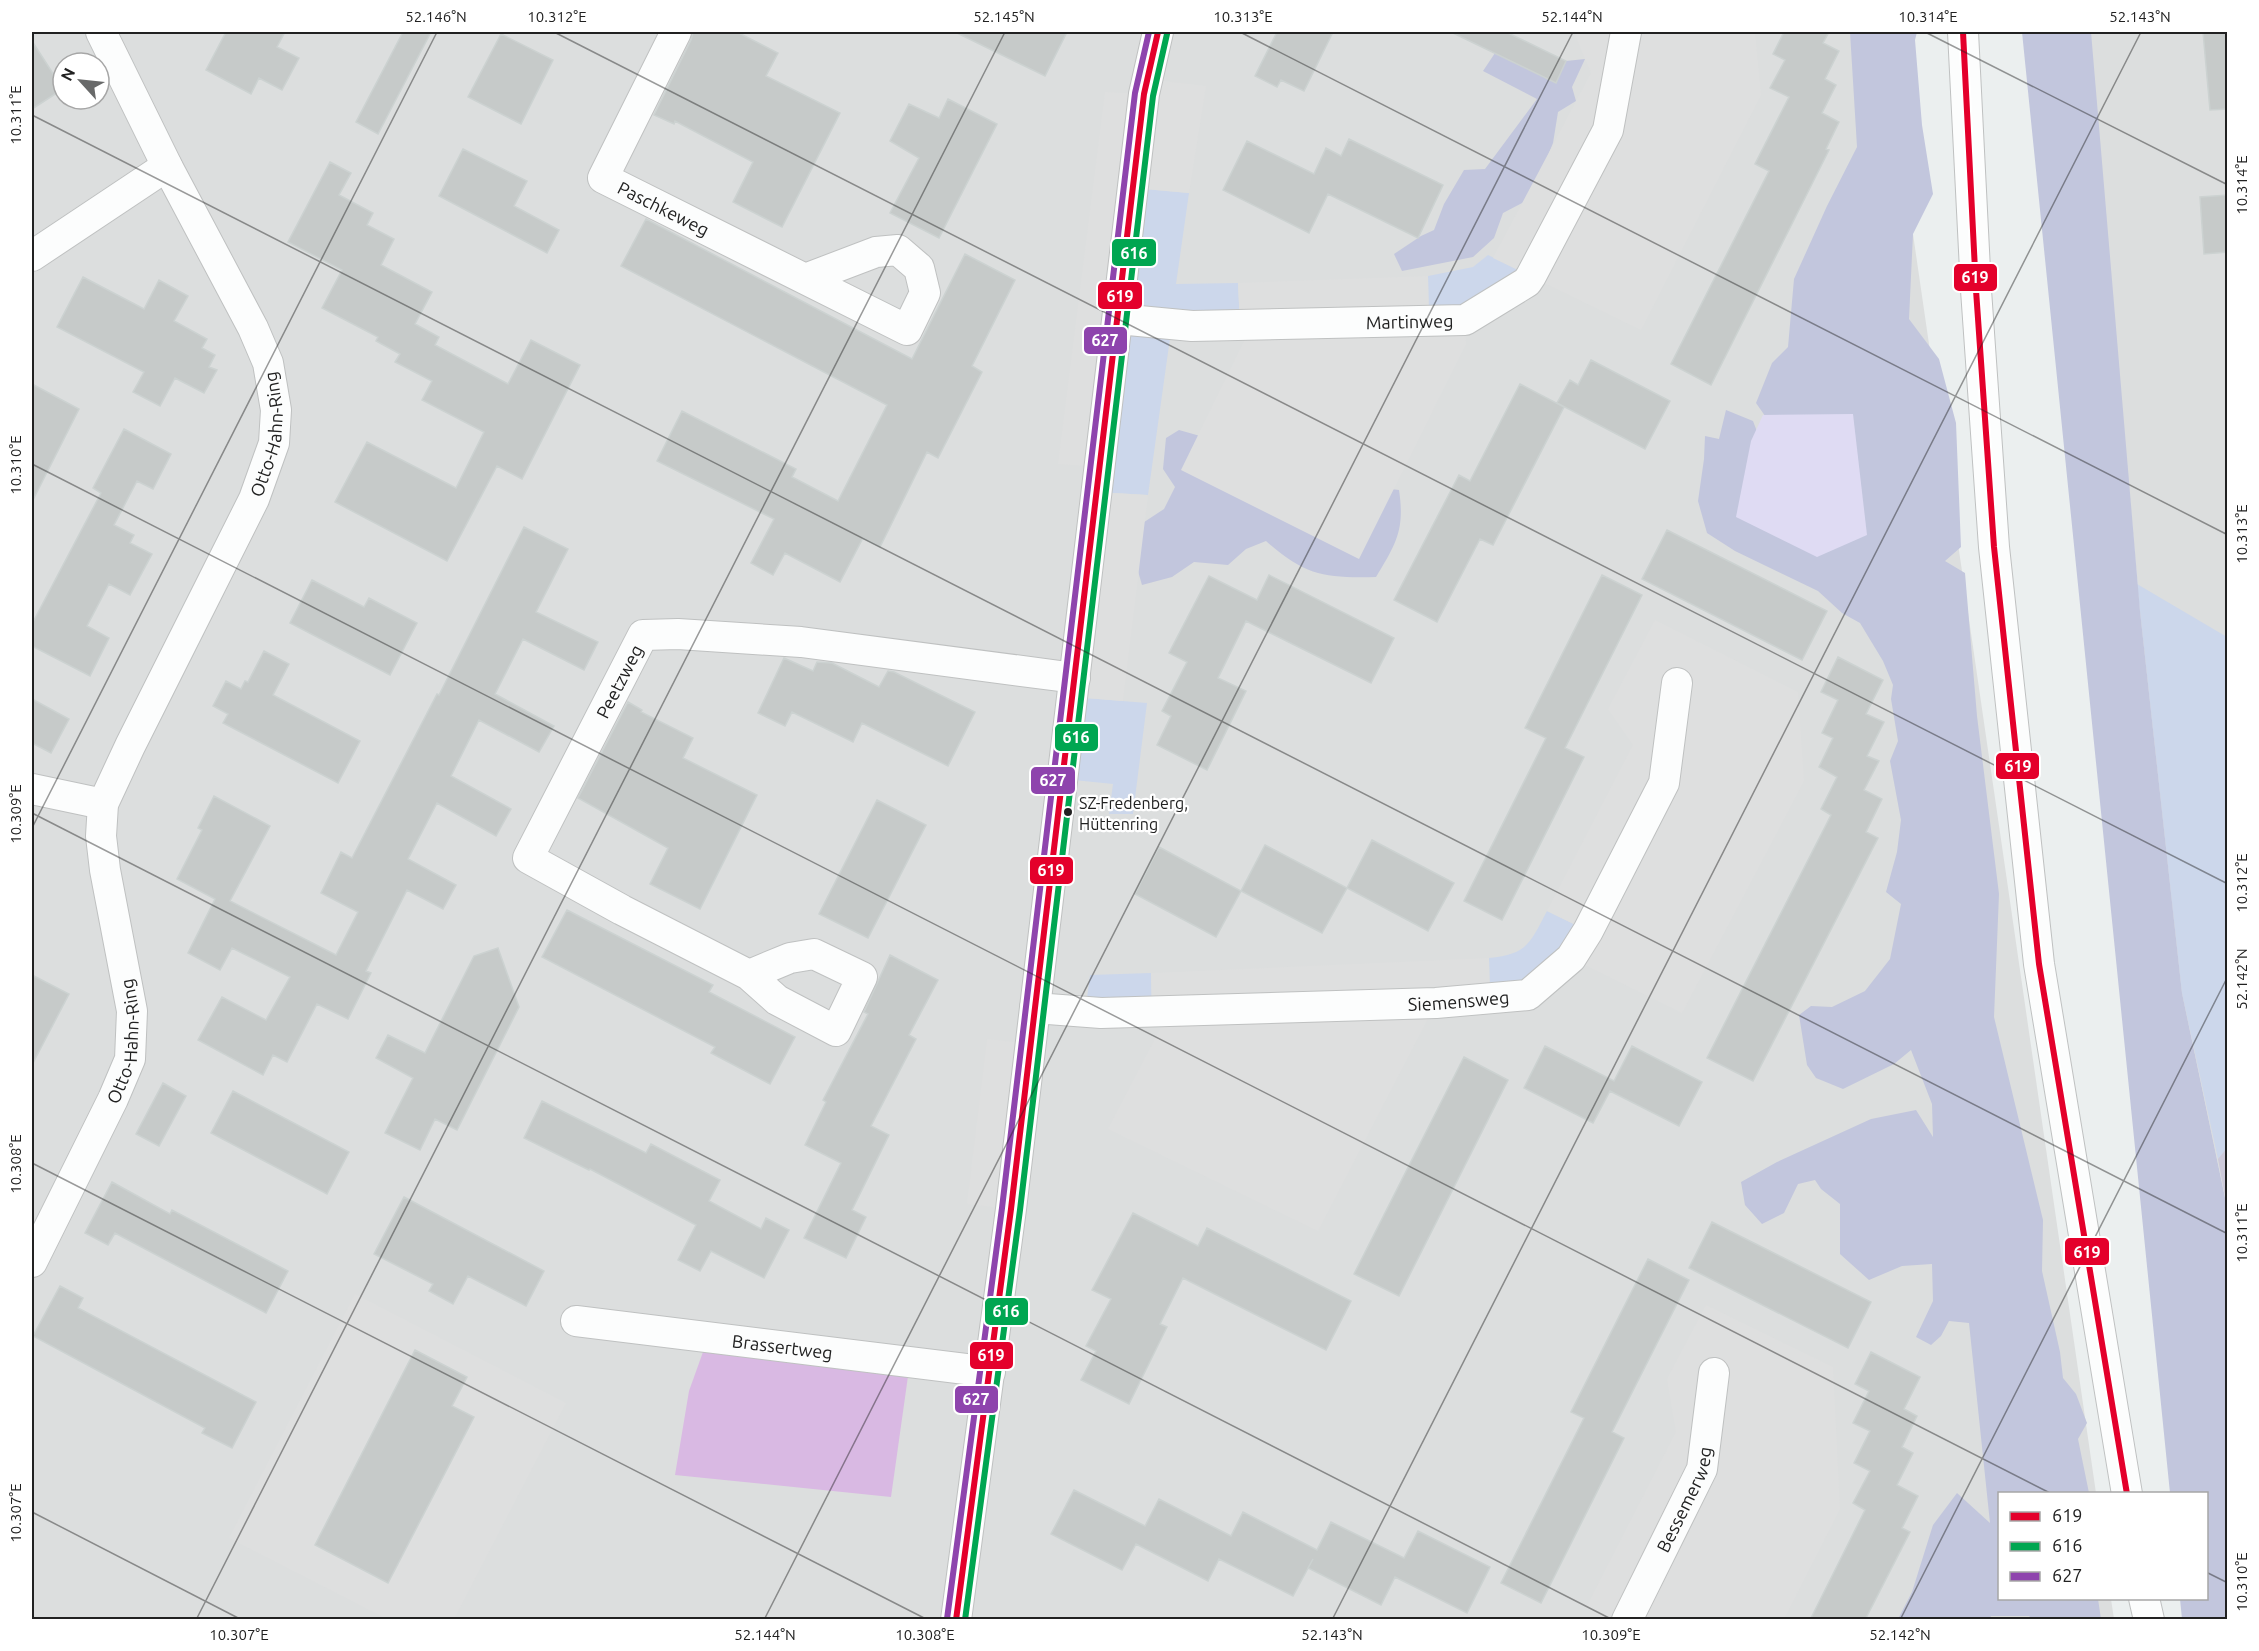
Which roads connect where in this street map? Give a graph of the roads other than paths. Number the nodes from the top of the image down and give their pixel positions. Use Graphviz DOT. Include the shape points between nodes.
graph roads {
  1 [pos="101,32"];
  2 [pos="676,32"];
  3 [pos="1158,32"];
  4 [pos="1626,32"];
  5 [pos="1963,32"];
  6 [pos="166,166"];
  7 [pos="32,256"];
  8 [pos="805,279"];
  9 [pos="1118,319"];
  10 [pos="1075,678"];
  11 [pos="1677,683"];
  12 [pos="32,789"];
  13 [pos="103,804"];
  14 [pos="749,975"];
  15 [pos="1035,1008"];
  16 [pos="32,1262"];
  17 [pos="576,1321"];
  18 [pos="990,1372"];
  19 [pos="1714,1373"];
  20 [pos="2127,1492"];
  21 [pos="2144,1600"];
  22 [pos="956,1620"];
  23 [pos="1627,1620"];
  24 [pos="2149,1620"];
  1 -- 6 [label="street, Otto-Hahn-Ring"];
  2 -- 8 [label="street, Paschkeweg" via="603,178"];
  3 -- 9 [label="street" via="1147,79"];
  4 -- 9 [label="street, Martinweg" via="1608,130 1531,276 1465,320 1201,326"];
  5 -- 20 [label="street" via="1994,547 2039,964"];
  6 -- 7 [label="street"];
  6 -- 13 [label="street, Otto-Hahn-Ring" via="268,363 276,410 274,443 254,499"];
  9 -- 10 [label="street"];
  10 -- 14 [label="street, Peetzweg" via="801,642 643,635 528,858"];
  10 -- 15 [label="street"];
  11 -- 15 [label="street, Siemensweg" via="1664,783 1571,958 1528,994 1436,1003 1101,1013"];
  12 -- 13 [label="street"];
  13 -- 16 [label="street, Otto-Hahn-Ring" via="105,870 132,1011 130,1059"];
  15 -- 18 [label="street"];
  17 -- 18 [label="street, Brassertweg"];
  18 -- 22 [label="street"];
  19 -- 23 [label="street, Bessemerweg" via="1702,1469"];
  21 -- 24 [label="street"];
}
